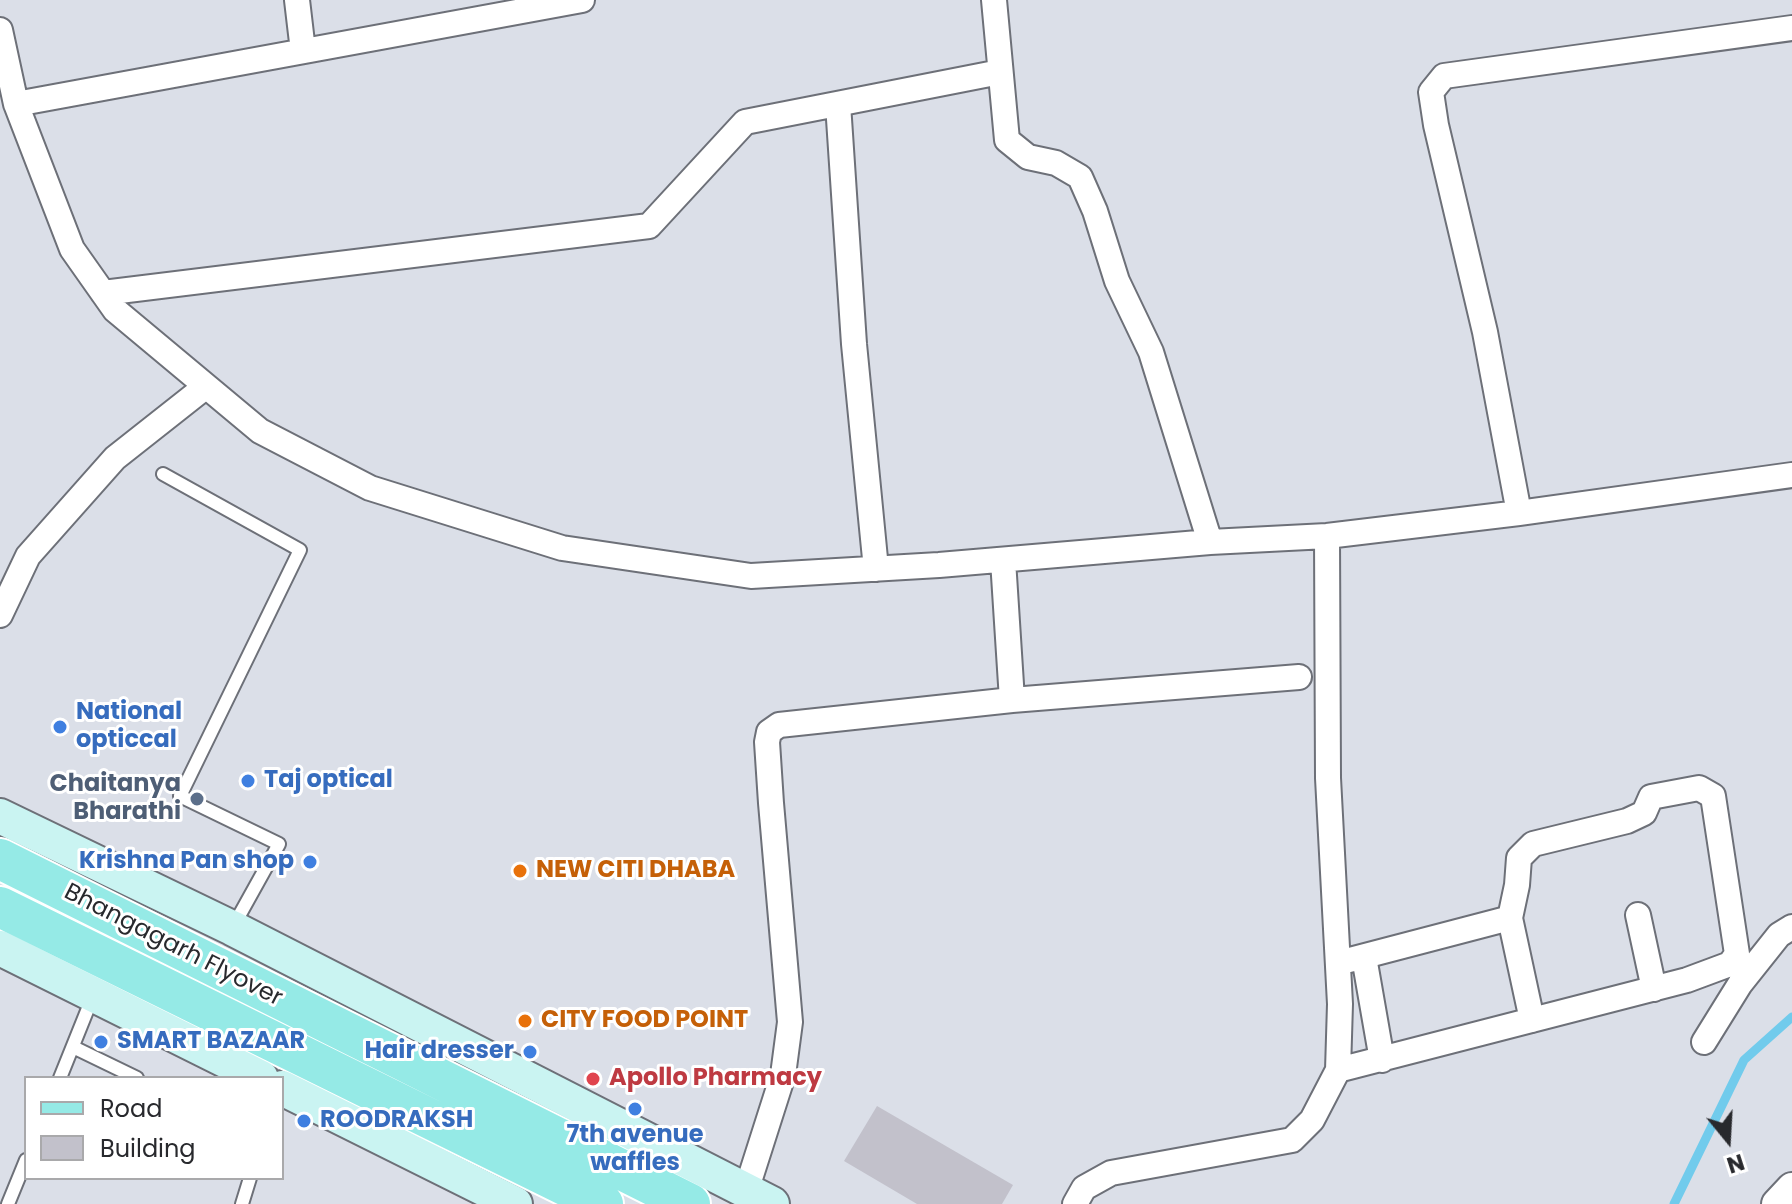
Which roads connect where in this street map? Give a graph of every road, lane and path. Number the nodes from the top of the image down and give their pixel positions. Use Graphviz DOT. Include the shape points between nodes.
graph roads {
  1 [pos="297,0"];
  2 [pos="582,0"];
  3 [pos="994,0"];
  4 [pos="1792,28"];
  5 [pos="0,30"];
  6 [pos="303,51"];
  7 [pos="1000,72"];
  8 [pos="16,104"];
  9 [pos="838,104"];
  10 [pos="103,293"];
  11 [pos="205,387"];
  12 [pos="163,474"];
  13 [pos="1792,475"];
  14 [pos="1519,513"];
  15 [pos="1327,536"];
  16 [pos="1210,542"];
  17 [pos="1003,560"];
  18 [pos="876,569"];
  19 [pos="0,615"];
  20 [pos="1299,677"];
  21 [pos="1012,700"];
  22 [pos="0,816"];
  23 [pos="0,859"];
  24 [pos="0,907"];
  25 [pos="1638,915"];
  26 [pos="1510,918"];
  27 [pos="1792,927"];
  28 [pos="232,928"];
  29 [pos="0,948"];
  30 [pos="1364,957"];
  31 [pos="1338,963"];
  32 [pos="1654,989"];
  33 [pos="88,1008"];
  34 [pos="1532,1020"];
  35 [pos="1704,1042"];
  36 [pos="73,1047"];
  37 [pos="1382,1060"];
  38 [pos="1338,1070"];
  39 [pos="61,1076"];
  40 [pos="133,1076"];
  41 [pos="256,1076"];
  42 [pos="284,1089"];
  43 [pos="24,1165"];
  44 [pos="249,1180"];
  45 [pos="1792,1188"];
  46 [pos="759,1198"];
  47 [pos="8,1204"];
  48 [pos="242,1204"];
  49 [pos="515,1204"];
  50 [pos="603,1204"];
  51 [pos="690,1204"];
  52 [pos="1075,1204"];
  53 [pos="1777,1204"];
  1 -- 6 [label="street"];
  2 -- 6 [label="street"];
  3 -- 7 [label="street"];
  4 -- 14 [label="street" via="1444,76 1431,92"];
  5 -- 8 [label="street"];
  6 -- 8 [label="street"];
  7 -- 9 [label="street"];
  7 -- 16 [label="street" via="1007,140 1028,157 1056,163 1080,177 1117,281 1151,352"];
  8 -- 10 [label="street" via="72,249"];
  9 -- 10 [label="street" via="745,122 649,226"];
  9 -- 18 [label="street"];
  10 -- 11 [label="street" via="115,310"];
  11 -- 18 [label="street" via="260,431 370,488 562,548 751,576"];
  11 -- 19 [label="street" via="115,458 28,556"];
  12 -- 28 [label="lane" via="300,550 180,796 279,844"];
  13 -- 14 [label="street"];
  14 -- 15 [label="street"];
  15 -- 16 [label="street"];
  15 -- 31 [label="street" via="1328,778"];
  16 -- 17 [label="street"];
  17 -- 18 [label="street"];
  17 -- 21 [label="street"];
  20 -- 21 [label="street"];
  21 -- 46 [label="street" via="779,725 769,732 790,1022"];
  22 -- 28 [label="main road"];
  23 -- 51 [label="main road, Bhangagarh Flyover"];
  24 -- 50 [label="main road, Bhangagarh Flyover"];
  25 -- 32 [label="street"];
  26 -- 30 [label="street"];
  26 -- 32 [label="street" via="1519,858 1533,844 1627,821 1644,813 1651,797 1699,788 1713,796 1737,954 1730,964"];
  26 -- 34 [label="street"];
  27 -- 35 [label="street" via="1779,935 1740,984"];
  28 -- 46 [label="main road"];
  29 -- 33 [label="main road"];
  30 -- 31 [label="street"];
  30 -- 37 [label="street"];
  31 -- 38 [label="street"];
  32 -- 34 [label="street"];
  33 -- 36 [label="lane"];
  33 -- 41 [label="main road"];
  34 -- 37 [label="street"];
  36 -- 39 [label="lane"];
  36 -- 40 [label="lane"];
  37 -- 38 [label="street"];
  38 -- 52 [label="street" via="1312,1120 1292,1140 1111,1173 1084,1188"];
  42 -- 49 [label="main road"];
  43 -- 47 [label="lane"];
  44 -- 48 [label="lane"];
  45 -- 53 [label="street"];
}
